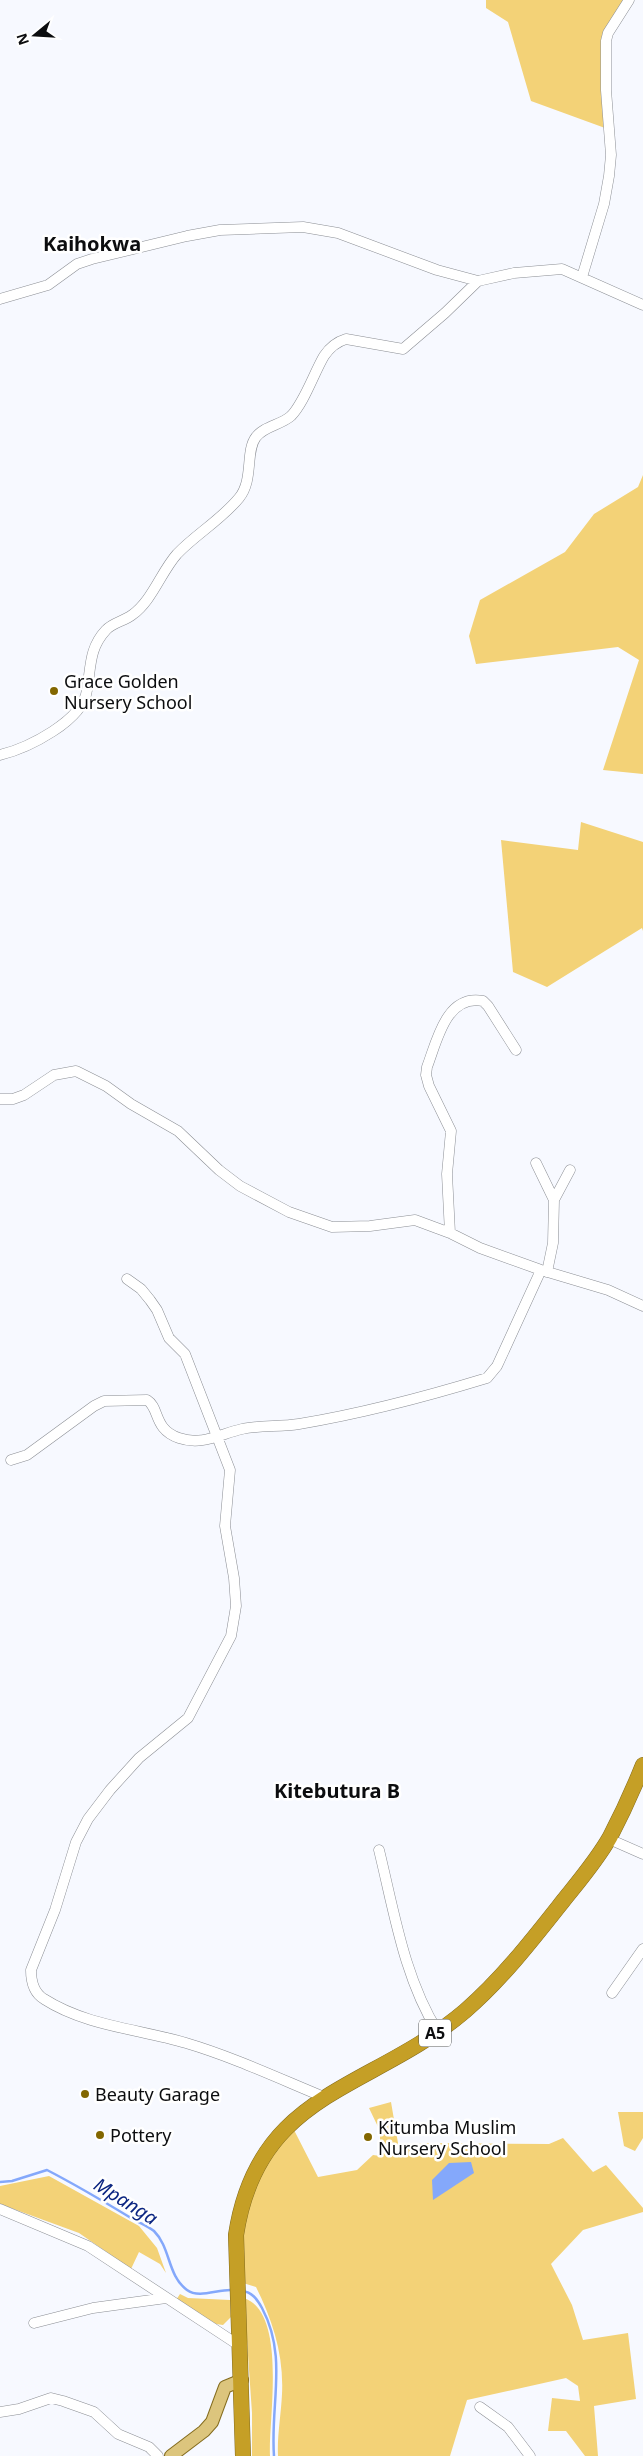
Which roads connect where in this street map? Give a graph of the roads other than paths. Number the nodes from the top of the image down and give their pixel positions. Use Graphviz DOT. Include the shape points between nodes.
graph roads {
  1 [pos="629,0"];
  2 [pos="582,277"];
  3 [pos="478,281"];
  4 [pos="0,299"];
  5 [pos="643,306"];
  6 [pos="0,755"];
  7 [pos="516,1050"];
  8 [pos="0,1099"];
  9 [pos="536,1163"];
  10 [pos="570,1170"];
  11 [pos="554,1200"];
  12 [pos="450,1232"];
  13 [pos="544,1271"];
  14 [pos="127,1279"];
  15 [pos="643,1306"];
  16 [pos="218,1437"];
  17 [pos="11,1460"];
  18 [pos="643,1765"];
  19 [pos="639,1787"];
  20 [pos="609,1839"];
  21 [pos="379,1850"];
  22 [pos="643,1854"];
  23 [pos="643,1949"];
  24 [pos="612,1993"];
  25 [pos="438,2032"];
  26 [pos="324,2096"];
  27 [pos="0,2209"];
  28 [pos="166,2298"];
  29 [pos="34,2323"];
  30 [pos="240,2346"];
  31 [pos="242,2380"];
  32 [pos="480,2407"];
  33 [pos="0,2412"];
  34 [pos="158,2456"];
  35 [pos="171,2456"];
  36 [pos="243,2456"];
  37 [pos="530,2456"];
  1 -- 2 [label="street" via="608,32 606,41 610,169 604,204"];
  2 -- 3 [label="street" via="562,269 550,269"];
  2 -- 5 [label="street"];
  3 -- 4 [label="street" via="317,229 234,229 187,236 92,259 77,264 48,285"];
  3 -- 6 [label="street" via="403,348 346,339 330,348 295,411 255,438 250,470 240,496 177,554 132,615 107,628 88,665 87,692 82,705 54,731"];
  7 -- 12 [label="street" via="483,1001 471,1000 460,1004 448,1015 427,1067 429,1086 451,1132 447,1174"];
  8 -- 12 [label="street" via="24,1095 54,1075 76,1071 106,1086 178,1132 219,1170 249,1192 289,1212 332,1227 415,1220"];
  9 -- 11 [label="street"];
  10 -- 11 [label="street"];
  11 -- 13 [label="street" via="553,1243"];
  12 -- 13 [label="street" via="480,1248"];
  13 -- 15 [label="street" via="608,1290"];
  13 -- 16 [label="street" via="497,1366 487,1378 336,1416 297,1424 242,1429"];
  14 -- 16 [label="street" via="150,1300 168,1338 185,1354"];
  16 -- 17 [label="street" via="190,1441 177,1437 161,1427 152,1404 147,1400 104,1401 27,1455"];
  16 -- 26 [label="street" via="230,1470 226,1526 236,1606 230,1636 188,1718 139,1758 88,1819 76,1842 55,1910 31,1970 31,1979 39,1996 89,2020 186,2043"];
  18 -- 19 [label="highway, A5"];
  19 -- 20 [label="highway, A5"];
  20 -- 22 [label="street"];
  20 -- 25 [label="highway, A5" via="528,1944 478,1998"];
  21 -- 25 [label="street" via="408,1967"];
  23 -- 24 [label="street"];
  25 -- 26 [label="highway, A5"];
  26 -- 30 [label="highway, A5" via="283,2129 255,2169 239,2213 236,2280"];
  27 -- 28 [label="street" via="88,2246"];
  28 -- 29 [label="street" via="93,2308"];
  28 -- 30 [label="street"];
  30 -- 31 [label="highway, A5"];
  31 -- 35 [label="main road" via="225,2387 212,2422"];
  31 -- 36 [label="highway, A5"];
  32 -- 37 [label="street" via="508,2427"];
  33 -- 34 [label="street" via="51,2398 63,2401 94,2412 118,2434 149,2447"];
}
